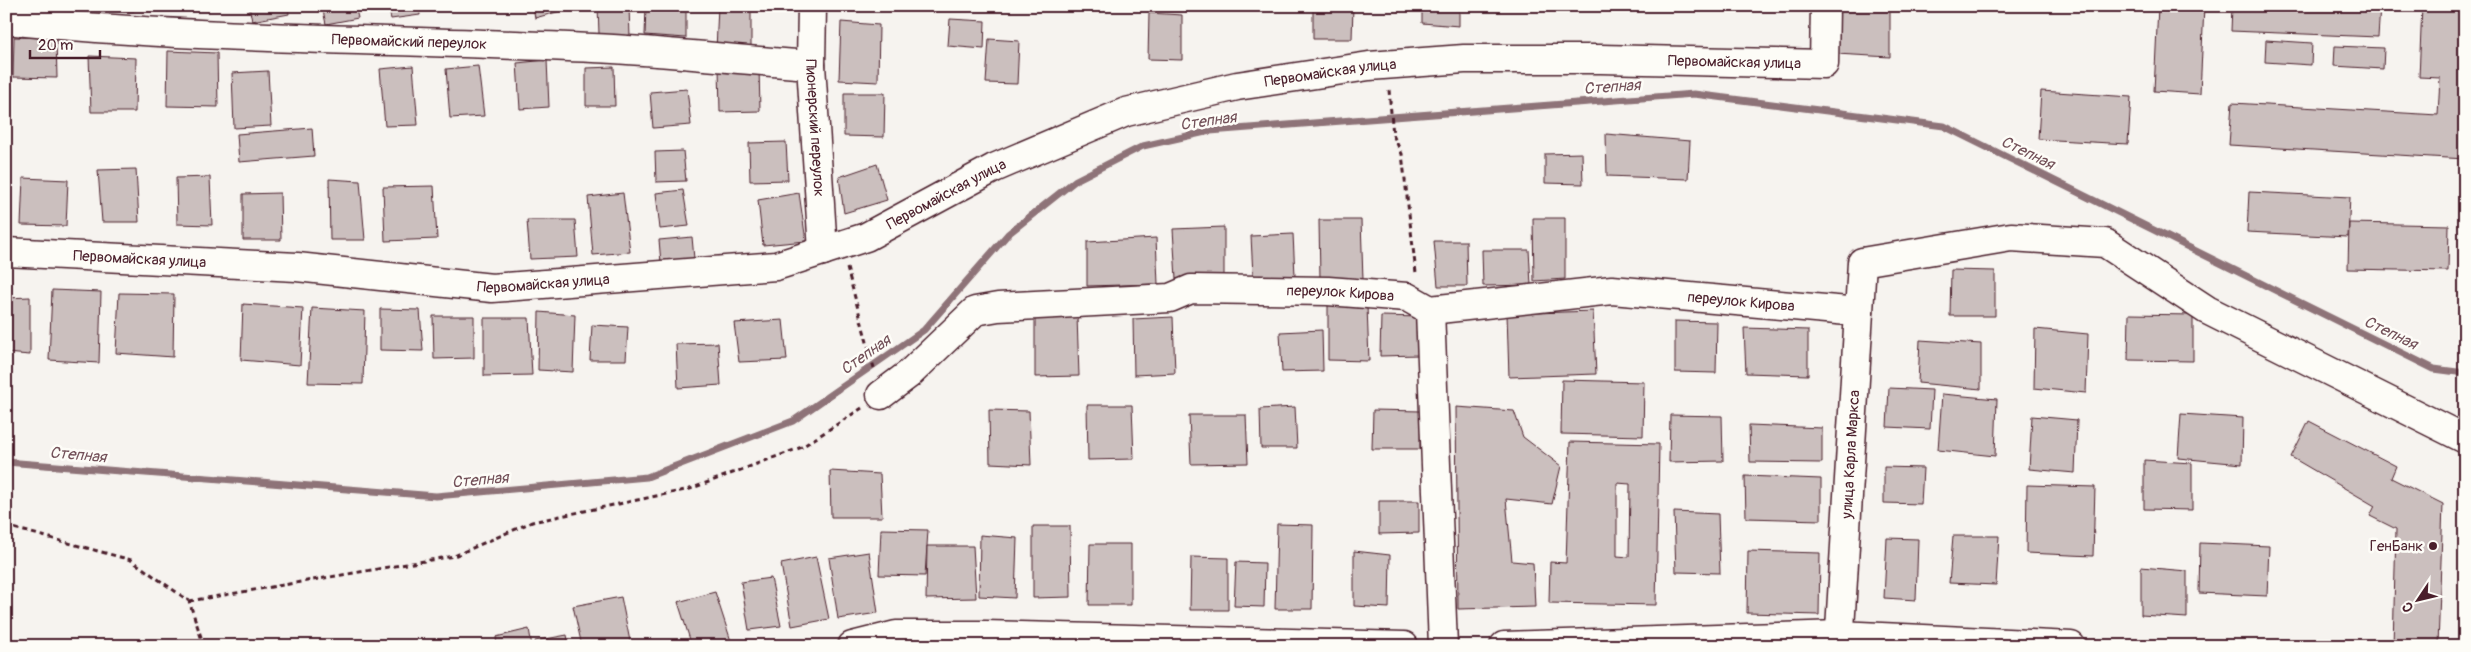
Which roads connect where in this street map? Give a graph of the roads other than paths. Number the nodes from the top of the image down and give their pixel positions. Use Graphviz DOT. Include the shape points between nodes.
graph roads {
  1 [pos="812,6"];
  2 [pos="1826,6"];
  3 [pos="6,20"];
  4 [pos="811,65"];
  5 [pos="832,249"];
  6 [pos="6,252"];
  7 [pos="1425,307"];
  8 [pos="1859,312"];
  9 [pos="881,395"];
  10 [pos="2465,439"];
  11 [pos="1839,640"];
  12 [pos="852,646"];
  13 [pos="1404,646"];
  14 [pos="1442,646"];
  15 [pos="1504,646"];
  16 [pos="2071,646"];
  1 -- 4 [label="street, Пионерский переулок"];
  2 -- 5 [label="street, Первомайская улица" via="1824,64 1464,59 1392,64 1237,86 1126,112 994,168 866,237"];
  3 -- 4 [label="street, Первомайский переулок" via="77,28 322,40 594,48"];
  4 -- 5 [label="street, Пионерский переулок"];
  5 -- 6 [label="street, Первомайская улица" via="776,266 492,288 297,268"];
  7 -- 8 [label="street, переулок Кирова" via="1612,290"];
  7 -- 9 [label="street, переулок Кирова" via="1407,297 1328,291 1191,289 1170,298 998,306 975,311 909,374"];
  7 -- 14 [label="street"];
  8 -- 10 [label="street, улица Карла Маркса" via="1862,262 2011,237 2105,243 2207,310"];
  8 -- 11 [label="street, улица Карла Маркса"];
  11 -- 15 [label="street"];
  11 -- 16 [label="street"];
  12 -- 13 [label="street" via="896,635"];
}
